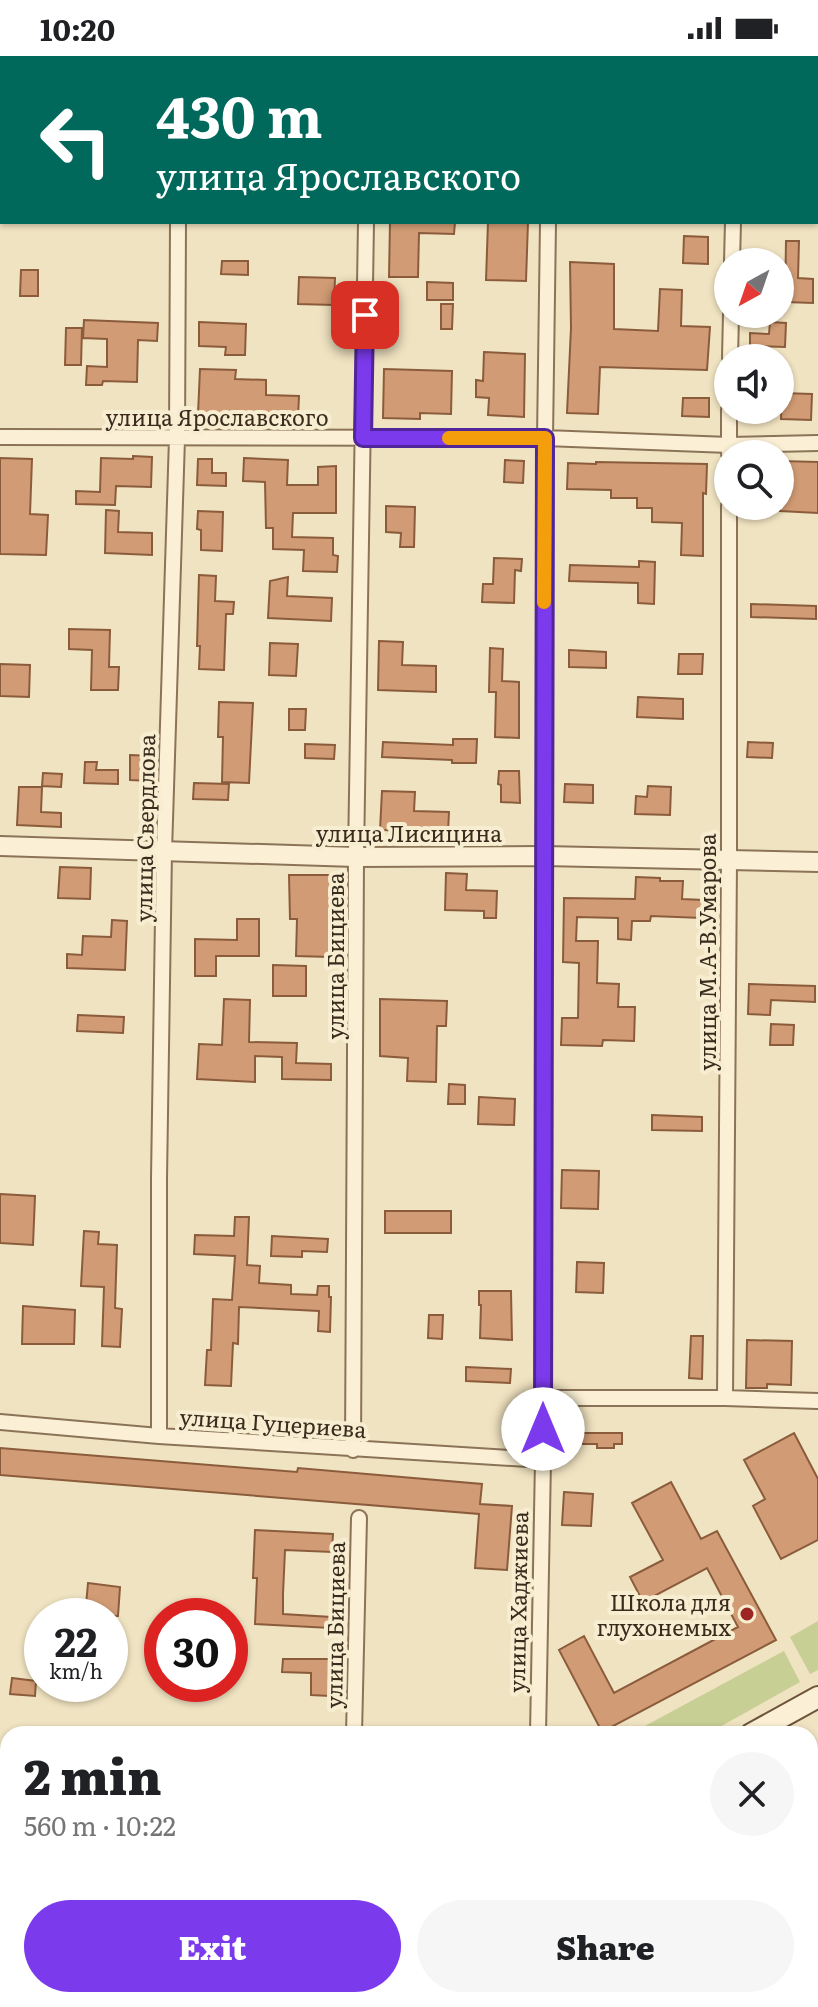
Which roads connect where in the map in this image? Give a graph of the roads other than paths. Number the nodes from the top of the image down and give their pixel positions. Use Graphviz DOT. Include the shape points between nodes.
graph roads {
  1 [pos="178,224"];
  2 [pos="366,224"];
  3 [pos="548,224"];
  4 [pos="733,224"];
  5 [pos="732,248"];
  6 [pos="0,437"];
  7 [pos="177,438"];
  8 [pos="363,438"];
  9 [pos="545,438"];
  10 [pos="818,443"];
  11 [pos="794,445"];
  12 [pos="714,448"];
  13 [pos="729,520"];
  14 [pos="0,846"];
  15 [pos="164,852"];
  16 [pos="544,856"];
  17 [pos="356,857"];
  18 [pos="729,861"];
  19 [pos="818,862"];
  20 [pos="542,1398"];
  21 [pos="725,1398"];
  22 [pos="818,1401"];
  23 [pos="0,1422"];
  24 [pos="159,1436"];
  25 [pos="353,1450"];
  26 [pos="543,1460"];
  27 [pos="359,1518"];
  28 [pos="818,1697"];
  29 [pos="354,1726"];
  30 [pos="538,1726"];
  31 [pos="765,1726"];
  1 -- 7 [label="street, улица Свердлова"];
  2 -- 8 [label="street, улица Бициева"];
  3 -- 9 [label="street, улица Хаджиева"];
  4 -- 5 [label="street"];
  6 -- 7 [label="street, улица Ярославского"];
  7 -- 8 [label="street, улица Ярославского"];
  7 -- 15 [label="street, улица Свердлова"];
  8 -- 9 [label="street, улица Ярославского"];
  8 -- 17 [label="street, улица Бициева"];
  9 -- 12 [label="street, улица Ярославского"];
  9 -- 16 [label="street, улица Хаджиева"];
  10 -- 11 [label="street, улица Ярославского"];
  13 -- 18 [label="street, улица М.А-В.Умарова"];
  14 -- 15 [label="street, улица Лисицина"];
  15 -- 17 [label="street, улица Лисицина"];
  15 -- 24 [label="street, улица Свердлова"];
  16 -- 17 [label="street, улица Лисицина"];
  16 -- 18 [label="street, улица Лисицина"];
  16 -- 20 [label="street, улица Хаджиева"];
  17 -- 25 [label="street, улица Бициева"];
  18 -- 19 [label="street, улица Лисицина"];
  18 -- 21 [label="street, улица М.А-В.Умарова"];
  20 -- 21 [label="street"];
  20 -- 26 [label="street, улица Хаджиева"];
  21 -- 22 [label="street"];
  23 -- 24 [label="street, улица Гуцериева"];
  24 -- 25 [label="street, улица Гуцериева"];
  25 -- 26 [label="street, улица Гуцериева"];
  26 -- 30 [label="street, улица Хаджиева"];
  27 -- 29 [label="street, улица Бициева"];
  28 -- 31 [label="main road"];
}
